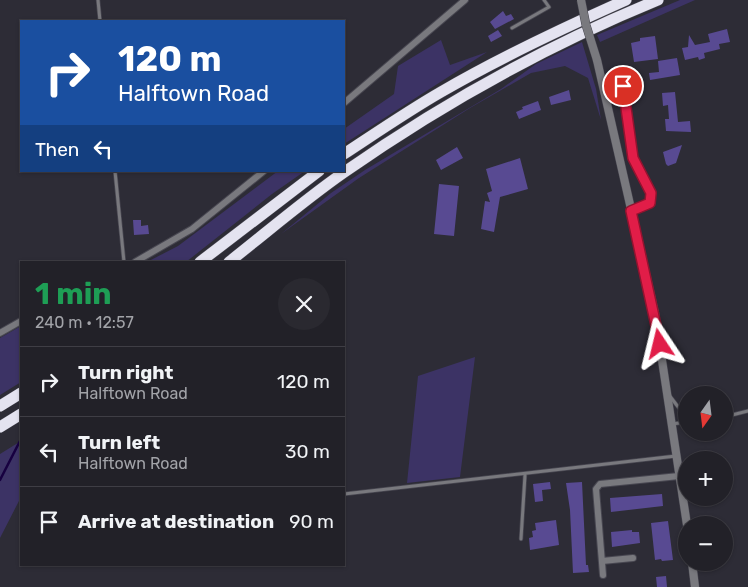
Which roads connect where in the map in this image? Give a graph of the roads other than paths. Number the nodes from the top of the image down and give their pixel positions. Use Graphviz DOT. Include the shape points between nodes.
graph roads {
  1 [pos="98,0"];
  2 [pos="465,0"];
  3 [pos="544,0"];
  4 [pos="581,0"];
  5 [pos="626,0"];
  6 [pos="658,0"];
  7 [pos="100,20"];
  8 [pos="512,28"];
  9 [pos="623,86"];
  10 [pos="345,102"];
  11 [pos="345,153"];
  12 [pos="115,172"];
  13 [pos="263,172"];
  14 [pos="318,172"];
  15 [pos="631,211"];
  16 [pos="124,261"];
  17 [pos="137,261"];
  18 [pos="201,261"];
  19 [pos="230,261"];
  20 [pos="20,322"];
  21 [pos="0,333"];
  22 [pos="668,393"];
  23 [pos="20,394"];
  24 [pos="0,406"];
  25 [pos="678,407"];
  26 [pos="748,411"];
  27 [pos="20,415"];
  28 [pos="733,415"];
  29 [pos="678,423"];
  30 [pos="671,424"];
  31 [pos="0,427"];
  32 [pos="676,456"];
  33 [pos="678,469"];
  34 [pos="525,475"];
  35 [pos="678,476"];
  36 [pos="345,494"];
  37 [pos="521,539"];
  38 [pos="634,558"];
  39 [pos="602,561"];
  40 [pos="693,571"];
  41 [pos="603,575"];
  42 [pos="695,587"];
  1 -- 7 [label="lane"];
  2 -- 10 [label="street"];
  3 -- 8 [label="lane" via="549,7"];
  4 -- 15 [label="street, bridge"];
  5 -- 11 [label="highway" via="503,58 441,92"];
  6 -- 19 [label="highway" via="576,37 458,100 342,174"];
  9 -- 15 [label="street" via="633,158 652,198 645,206"];
  12 -- 16 [label="lane"];
  13 -- 17 [label="street" via="192,229"];
  14 -- 18 [label="highway"];
  15 -- 22 [label="street" via="655,314"];
  20 -- 21 [label="street"];
  22 -- 25 [label="lane"];
  22 -- 30 [label="street"];
  23 -- 24 [label="highway"];
  26 -- 28 [label="lane"];
  27 -- 31 [label="highway"];
  29 -- 30 [label="lane"];
  30 -- 32 [label="street"];
  32 -- 33 [label="street"];
  32 -- 34 [label="lane"];
  34 -- 36 [label="lane"];
  34 -- 37 [label="lane"];
  35 -- 39 [label="street" via="600,484 596,490"];
  38 -- 39 [label="street"];
  39 -- 41 [label="street"];
  40 -- 42 [label="street"];
}
